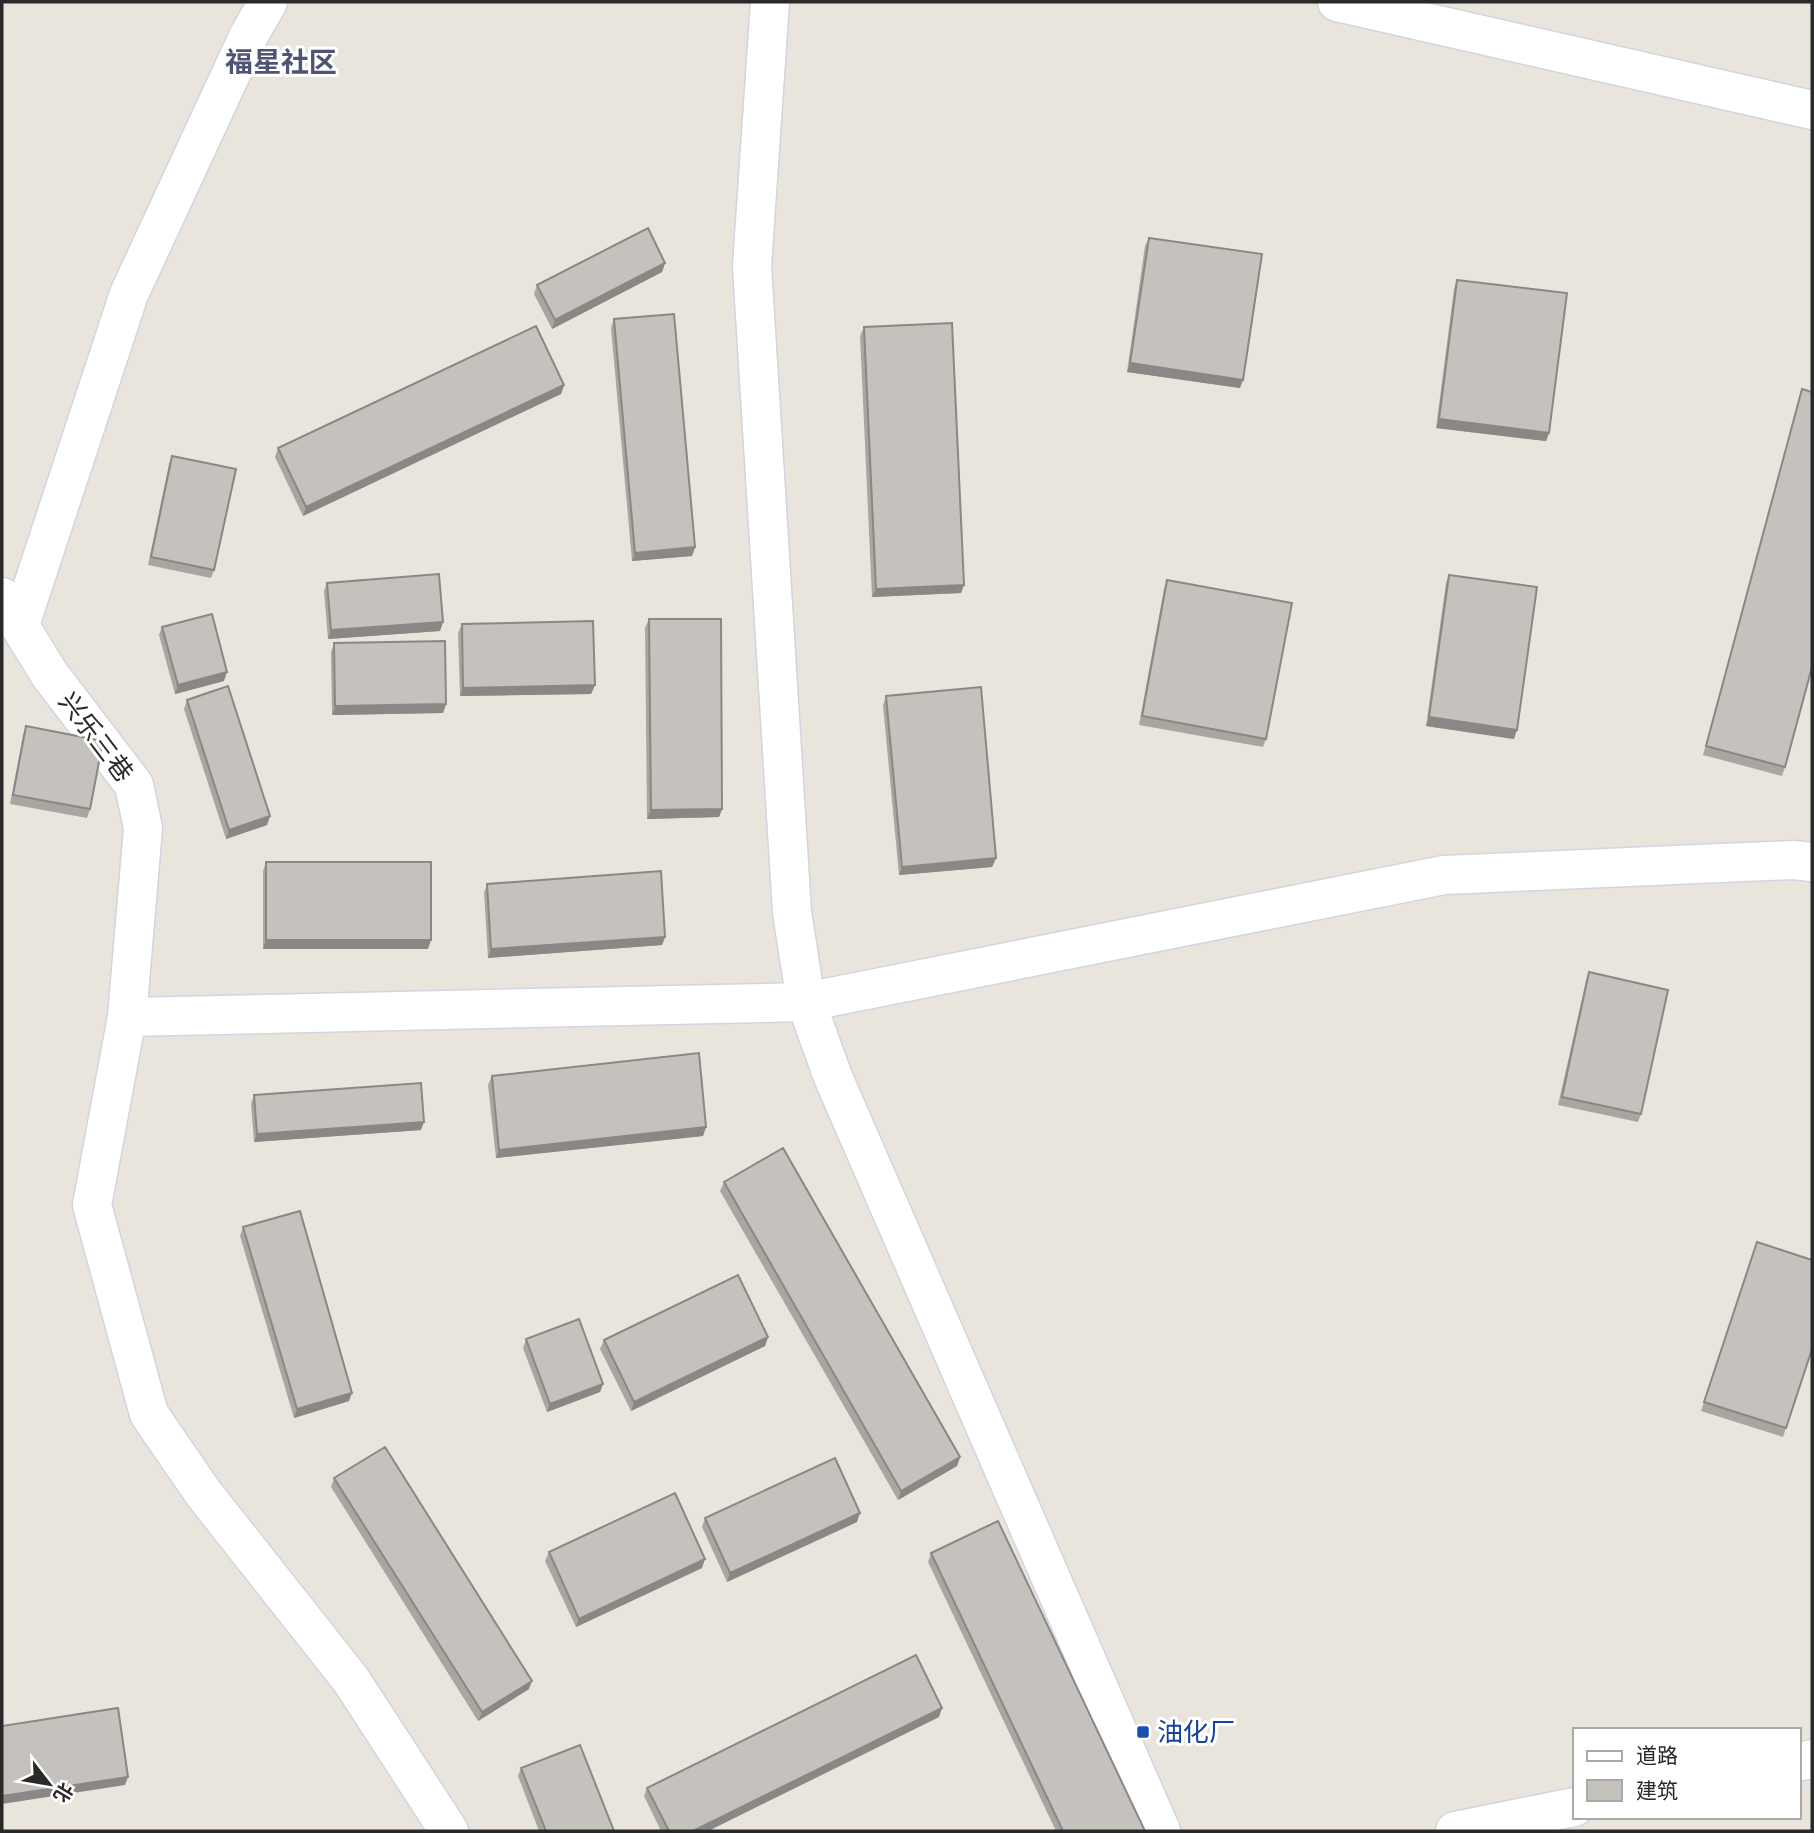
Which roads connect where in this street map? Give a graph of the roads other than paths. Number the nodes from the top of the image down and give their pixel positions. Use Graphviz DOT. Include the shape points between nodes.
graph roads {
  1 [pos="268,2"];
  2 [pos="770,2"];
  3 [pos="1337,2"];
  4 [pos="1812,110"];
  5 [pos="11,611"];
  6 [pos="1812,862"];
  7 [pos="806,1002"];
  8 [pos="127,1017"];
  9 [pos="1573,1807"];
  10 [pos="449,1831"];
  11 [pos="1161,1831"];
  12 [pos="1455,1831"];
  1 -- 5 [label="street" via="248,35 129,294"];
  2 -- 7 [label="street" via="752,266 792,912"];
  3 -- 4 [label="street"];
  5 -- 8 [label="street, 兴乐三巷" via="50,675 134,785 143,828"];
  6 -- 7 [label="street" via="1444,875"];
  7 -- 8 [label="street"];
  7 -- 11 [label="street" via="838,1090"];
  8 -- 10 [label="street, 兴乐三巷" via="92,1205 149,1414 204,1494 351,1680"];
  9 -- 12 [label="street"];
}
